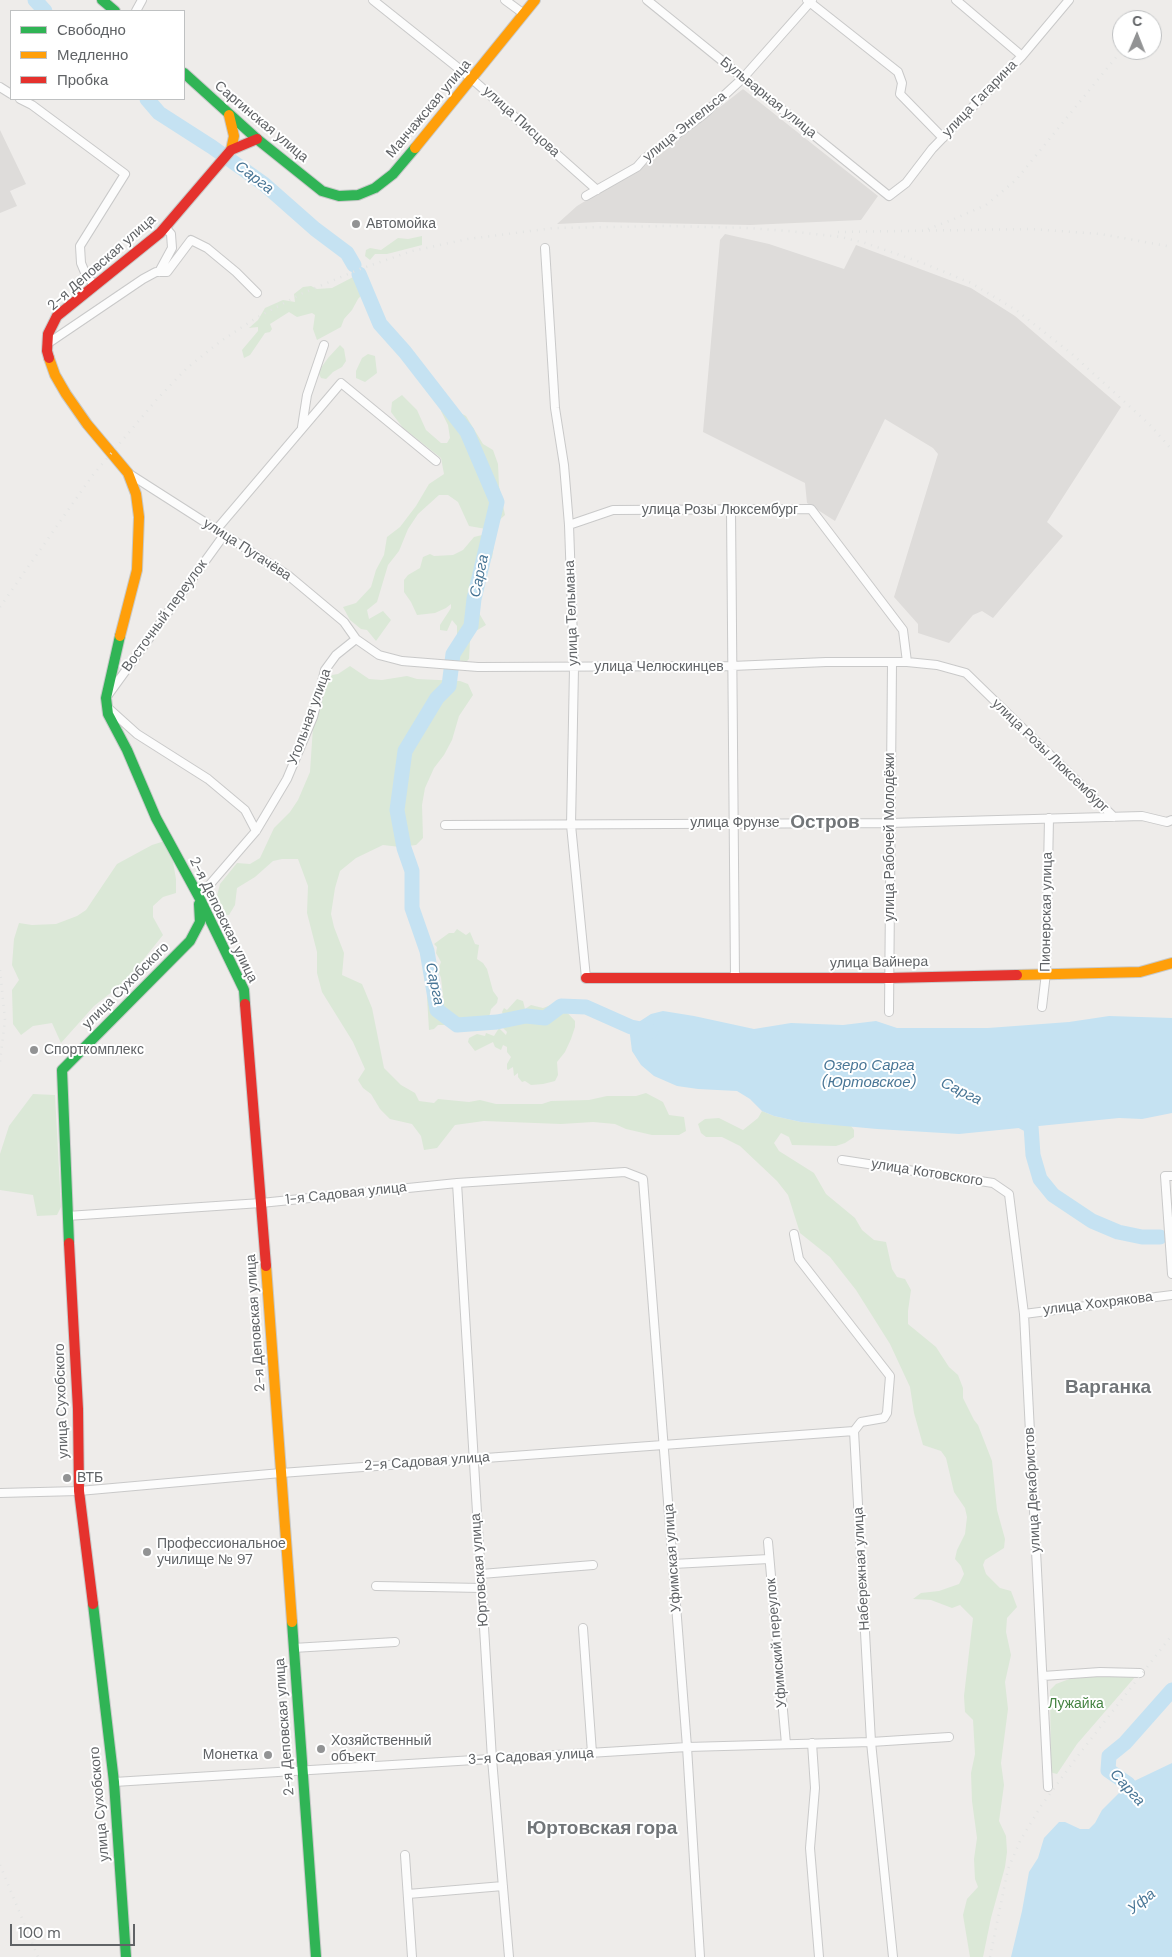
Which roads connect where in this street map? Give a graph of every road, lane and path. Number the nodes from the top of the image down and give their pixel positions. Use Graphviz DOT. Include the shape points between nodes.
graph roads {
  1 [pos="102,0"];
  2 [pos="373,0"];
  3 [pos="505,0"];
  4 [pos="535,0"];
  5 [pos="648,0"];
  6 [pos="956,0"];
  7 [pos="1069,0"];
  8 [pos="810,1"];
  9 [pos="114,10"];
  10 [pos="524,14"];
  11 [pos="1022,56"];
  12 [pos="185,74"];
  13 [pos="472,78"];
  14 [pos="743,78"];
  15 [pos="22,100"];
  16 [pos="228,113"];
  17 [pos="257,138"];
  18 [pos="943,138"];
  19 [pos="232,150"];
  20 [pos="597,190"];
  21 [pos="322,191"];
  22 [pos="586,196"];
  23 [pos="890,196"];
  24 [pos="165,227"];
  25 [pos="545,248"];
  26 [pos="159,272"];
  27 [pos="95,286"];
  28 [pos="257,293"];
  29 [pos="47,344"];
  30 [pos="324,345"];
  31 [pos="302,429"];
  32 [pos="436,461"];
  33 [pos="128,473"];
  34 [pos="731,510"];
  35 [pos="569,525"];
  36 [pos="216,530"];
  37 [pos="224,535"];
  38 [pos="356,639"];
  39 [pos="907,662"];
  40 [pos="892,663"];
  41 [pos="732,666"];
  42 [pos="574,668"];
  43 [pos="966,674"];
  44 [pos="107,702"];
  45 [pos="1114,817"];
  46 [pos="1049,818"];
  47 [pos="1170,821"];
  48 [pos="734,823"];
  49 [pos="890,823"];
  50 [pos="445,825"];
  51 [pos="571,825"];
  52 [pos="1172,830"];
  53 [pos="256,831"];
  54 [pos="198,897"];
  55 [pos="1172,963"];
  56 [pos="1046,973"];
  57 [pos="586,978"];
  58 [pos="735,978"];
  59 [pos="889,978"];
  60 [pos="1042,1007"];
  61 [pos="889,1012"];
  62 [pos="842,1160"];
  63 [pos="625,1172"];
  64 [pos="1169,1176"];
  65 [pos="457,1183"];
  66 [pos="1009,1194"];
  67 [pos="261,1203"];
  68 [pos="67,1216"];
  69 [pos="794,1234"];
  70 [pos="1172,1274"];
  71 [pos="1172,1295"];
  72 [pos="1024,1314"];
  73 [pos="854,1431"];
  74 [pos="664,1445"];
  75 [pos="473,1459"];
  76 [pos="281,1473"];
  77 [pos="79,1491"];
  78 [pos="0,1493"];
  79 [pos="768,1542"];
  80 [pos="769,1559"];
  81 [pos="673,1564"];
  82 [pos="593,1565"];
  83 [pos="481,1574"];
  84 [pos="376,1586"];
  85 [pos="482,1588"];
  86 [pos="583,1628"];
  87 [pos="395,1642"];
  88 [pos="294,1648"];
  89 [pos="1140,1673"];
  90 [pos="1042,1676"];
  91 [pos="948,1737"];
  92 [pos="872,1742"];
  93 [pos="786,1744"];
  94 [pos="812,1744"];
  95 [pos="688,1747"];
  96 [pos="592,1753"];
  97 [pos="492,1759"];
  98 [pos="302,1770"];
  99 [pos="114,1782"];
  100 [pos="1048,1787"];
  101 [pos="405,1855"];
  102 [pos="503,1886"];
  103 [pos="408,1894"];
  104 [pos="126,1957"];
  105 [pos="316,1957"];
  106 [pos="412,1957"];
  107 [pos="509,1957"];
  108 [pos="700,1957"];
  109 [pos="820,1957"];
  110 [pos="893,1957"];
  1 -- 9 [label="street"];
  2 -- 13 [label="street, улица Писцова"];
  3 -- 10 [label="street"];
  4 -- 10 [label="street, Манчажская улица"];
  5 -- 14 [label="street, Бульварная улица"];
  6 -- 11 [label="street"];
  7 -- 11 [label="street, улица Гагарина"];
  8 -- 14 [label="street, улица Энгельса"];
  8 -- 18 [label="street" via="898,72 902,83 900,94"];
  10 -- 13 [label="street, Манчажская улица"];
  11 -- 18 [label="street, улица Гагарина"];
  12 -- 16 [label="street, Саргинская улица"];
  13 -- 20 [label="street, улица Писцова"];
  13 -- 21 [label="street, Манчажская улица" via="393,174 375,188 358,195 339,196"];
  14 -- 20 [label="street, улица Энгельса" via="704,114 636,167"];
  14 -- 23 [label="street, Бульварная улица"];
  15 -- 27 [label="street" via="125,174 80,246 81,263"];
  16 -- 17 [label="street, Саргинская улица"];
  16 -- 19 [label="street" via="233,131"];
  17 -- 19 [label="street"];
  17 -- 21 [label="street, Саргинская улица"];
  18 -- 23 [label="street, улица Гагарина" via="906,183"];
  19 -- 24 [label="street, 2-я Деповская улица"];
  20 -- 22 [label="street, улица Энгельса"];
  24 -- 26 [label="street" via="171,234 172,248"];
  24 -- 27 [label="street, 2-я Деповская улица"];
  25 -- 35 [label="street, улица Тельмана" via="555,408"];
  26 -- 28 [label="street" via="167,272 191,240 208,248"];
  26 -- 29 [label="street" via="121,293"];
  27 -- 29 [label="street, 2-я Деповская улица" via="57,316"];
  29 -- 33 [label="street" via="55,375 66,394"];
  30 -- 31 [label="street" via="307,395"];
  31 -- 32 [label="street" via="342,383"];
  31 -- 36 [label="street"];
  33 -- 36 [label="street, улица Пугачёва"];
  33 -- 44 [label="street" via="136,494 139,516 138,561 109,679"];
  34 -- 35 [label="street, улица Розы Люксембург" via="613,510"];
  34 -- 39 [label="street, улица Розы Люксембург" via="810,509 903,630"];
  34 -- 41 [label="street"];
  35 -- 42 [label="street, улица Тельмана"];
  36 -- 37 [label="street, улица Пугачёва"];
  37 -- 38 [label="street, улица Пугачёва" via="289,576 344,622"];
  37 -- 44 [label="street, Восточный переулок"];
  38 -- 42 [label="street, улица Челюскинцев" via="379,655 402,661 467,667"];
  38 -- 53 [label="street, Угольная улица" via="336,655 325,670 313,717 287,779"];
  39 -- 40 [label="street, улица Челюскинцев"];
  39 -- 43 [label="street, улица Челюскинцев" via="937,665"];
  40 -- 41 [label="street, улица Челюскинцев"];
  40 -- 49 [label="street, улица Рабочей Молодёжи"];
  41 -- 42 [label="street, улица Челюскинцев"];
  41 -- 48 [label="street"];
  42 -- 51 [label="street, улица Тельмана"];
  43 -- 45 [label="street, улица Розы Люксембург"];
  44 -- 53 [label="street" via="137,734 208,779 245,810"];
  44 -- 54 [label="street, 2-я Деповская улица" via="108,714 156,818"];
  45 -- 46 [label="street, улица Фрунзе"];
  45 -- 47 [label="street, улица Фрунзе" via="1142,816"];
  46 -- 49 [label="street, улица Фрунзе"];
  46 -- 56 [label="street, Пионерская улица"];
  47 -- 52 [label="street"];
  48 -- 49 [label="street, улица Фрунзе"];
  48 -- 51 [label="street, улица Фрунзе"];
  48 -- 58 [label="street"];
  49 -- 59 [label="street, улица Рабочей Молодёжи"];
  50 -- 51 [label="street, улица Фрунзе"];
  51 -- 57 [label="street, улица Тельмана"];
  53 -- 54 [label="street, Угольная улица"];
  54 -- 67 [label="street, 2-я Деповская улица" via="244,990"];
  54 -- 68 [label="street, улица Сухобского" via="200,922 190,941 62,1070"];
  55 -- 56 [label="street, улица Вайнера" via="1140,972"];
  56 -- 59 [label="street, улица Вайнера"];
  56 -- 60 [label="street, Пионерская улица"];
  57 -- 58 [label="street, улица Вайнера"];
  58 -- 59 [label="street, улица Вайнера"];
  59 -- 61 [label="street, улица Рабочей Молодёжи"];
  62 -- 66 [label="street, улица Котовского" via="993,1183"];
  63 -- 65 [label="street, 1-я Садовая улица"];
  63 -- 74 [label="street, Уфимская улица" via="643,1179"];
  64 -- 70 [label="street"];
  65 -- 67 [label="street, 1-я Садовая улица"];
  65 -- 75 [label="street, Юртовская улица"];
  66 -- 72 [label="street, улица Декабристов"];
  67 -- 68 [label="street, 1-я Садовая улица"];
  67 -- 76 [label="street, 2-я Деповская улица"];
  68 -- 77 [label="street, улица Сухобского" via="78,1409"];
  69 -- 73 [label="street" via="799,1260 890,1376 884,1418 861,1422"];
  71 -- 72 [label="street, улица Хохрякова"];
  72 -- 90 [label="street, улица Декабристов"];
  73 -- 74 [label="street, 2-я Садовая улица"];
  73 -- 92 [label="street, Набережная улица"];
  74 -- 75 [label="street, 2-я Садовая улица"];
  74 -- 81 [label="street, Уфимская улица"];
  75 -- 76 [label="street, 2-я Садовая улица"];
  75 -- 83 [label="street, Юртовская улица"];
  76 -- 77 [label="street, 2-я Садовая улица"];
  76 -- 88 [label="street, 2-я Деповская улица"];
  77 -- 78 [label="street, 2-я Садовая улица"];
  77 -- 99 [label="street, улица Сухобского"];
  79 -- 80 [label="street, Уфимский переулок"];
  80 -- 81 [label="street"];
  80 -- 93 [label="street, Уфимский переулок"];
  81 -- 95 [label="street, Уфимская улица"];
  82 -- 83 [label="street"];
  83 -- 85 [label="street, Юртовская улица"];
  84 -- 85 [label="street"];
  85 -- 97 [label="street, Юртовская улица"];
  86 -- 96 [label="street"];
  87 -- 88 [label="street"];
  88 -- 98 [label="street, 2-я Деповская улица"];
  89 -- 90 [label="street"];
  90 -- 100 [label="street, улица Декабристов"];
  91 -- 92 [label="street, 3-я Садовая улица"];
  92 -- 94 [label="street, 3-я Садовая улица"];
  92 -- 110 [label="street, Набережная улица"];
  93 -- 94 [label="street, 3-я Садовая улица"];
  93 -- 95 [label="street, 3-я Садовая улица"];
  94 -- 109 [label="street" via="815,1788 810,1848"];
  95 -- 96 [label="street, 3-я Садовая улица"];
  95 -- 108 [label="street, Уфимская улица"];
  96 -- 97 [label="street, 3-я Садовая улица"];
  97 -- 98 [label="street, 3-я Садовая улица"];
  97 -- 102 [label="street, Юртовская улица"];
  98 -- 99 [label="street, 3-я Садовая улица"];
  98 -- 105 [label="street, 2-я Деповская улица"];
  99 -- 104 [label="street, улица Сухобского"];
  101 -- 103 [label="street"];
  102 -- 103 [label="street"];
  102 -- 107 [label="street, Юртовская улица"];
  103 -- 106 [label="street"];
}
